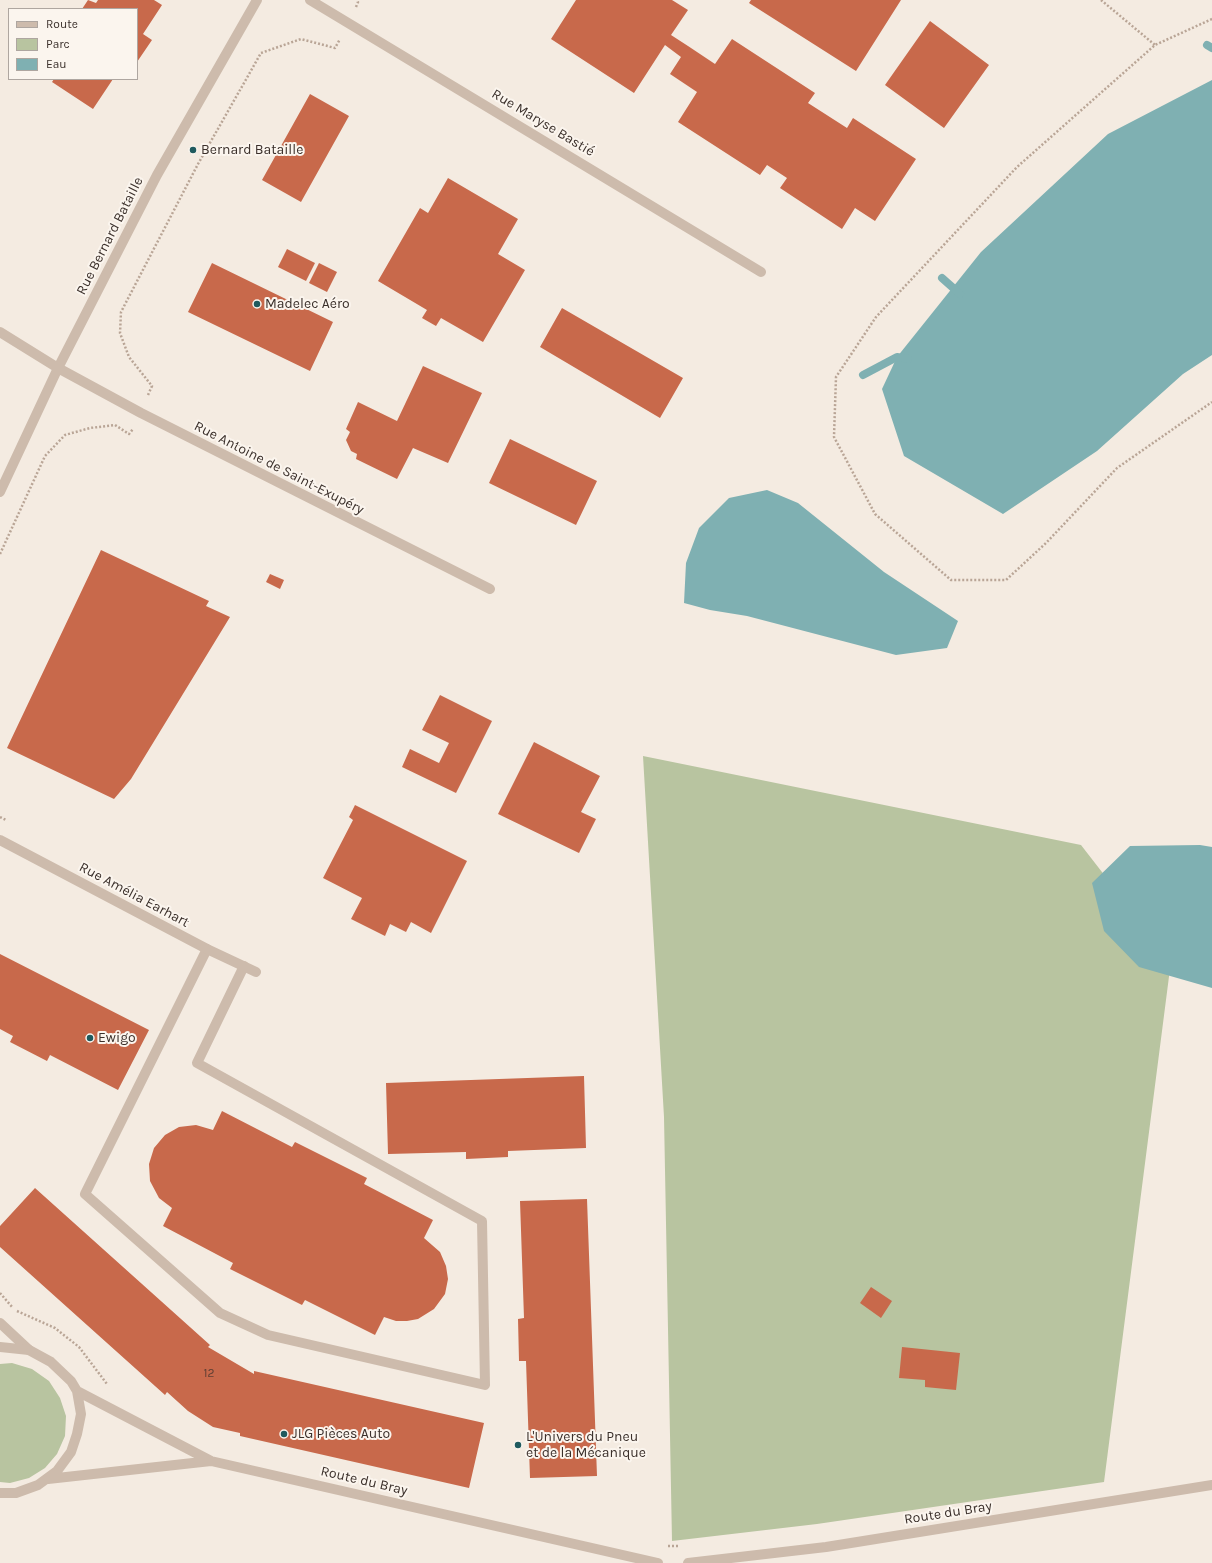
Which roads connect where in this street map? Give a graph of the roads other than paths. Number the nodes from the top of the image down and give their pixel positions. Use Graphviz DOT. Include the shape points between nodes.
graph roads {
  1 [pos="257,0"];
  2 [pos="310,0"];
  3 [pos="761,272"];
  4 [pos="0,332"];
  5 [pos="58,368"];
  6 [pos="0,492"];
  7 [pos="490,589"];
  8 [pos="0,840"];
  9 [pos="207,948"];
  10 [pos="244,966"];
  11 [pos="256,972"];
  12 [pos="0,1323"];
  13 [pos="0,1347"];
  14 [pos="29,1350"];
  15 [pos="76,1391"];
  16 [pos="211,1461"];
  17 [pos="47,1480"];
  18 [pos="1212,1485"];
  19 [pos="0,1493"];
  20 [pos="658,1563"];
  21 [pos="688,1563"];
  1 -- 5 [label="street, Rue Bernard Bataille" via="157,175"];
  2 -- 3 [label="street, Rue Maryse Bastié"];
  4 -- 5 [label="street, Rue Antoine de Saint-Exupéry"];
  5 -- 6 [label="street, Rue Bernard Bataille"];
  5 -- 7 [label="street, Rue Antoine de Saint-Exupéry" via="141,414"];
  8 -- 9 [label="street, Rue Amélia Earhart"];
  9 -- 10 [label="street, Rue Amélia Earhart"];
  9 -- 10 [label="street" via="85,1194 220,1313 268,1336 485,1385 482,1221 197,1063"];
  10 -- 11 [label="street, Rue Amélia Earhart"];
  12 -- 14 [label="street"];
  13 -- 14 [label="street, Route du Bray"];
  14 -- 15 [label="street, Route du Bray" via="51,1362 71,1381"];
  15 -- 16 [label="street, Route du Bray"];
  15 -- 17 [label="street, Route du Bray" via="81,1414 77,1434 71,1452 58,1472"];
  16 -- 17 [label="street"];
  16 -- 20 [label="street, Route du Bray"];
  17 -- 19 [label="street, Route du Bray" via="16,1493"];
  18 -- 21 [label="street, Route du Bray" via="826,1547"];
}
